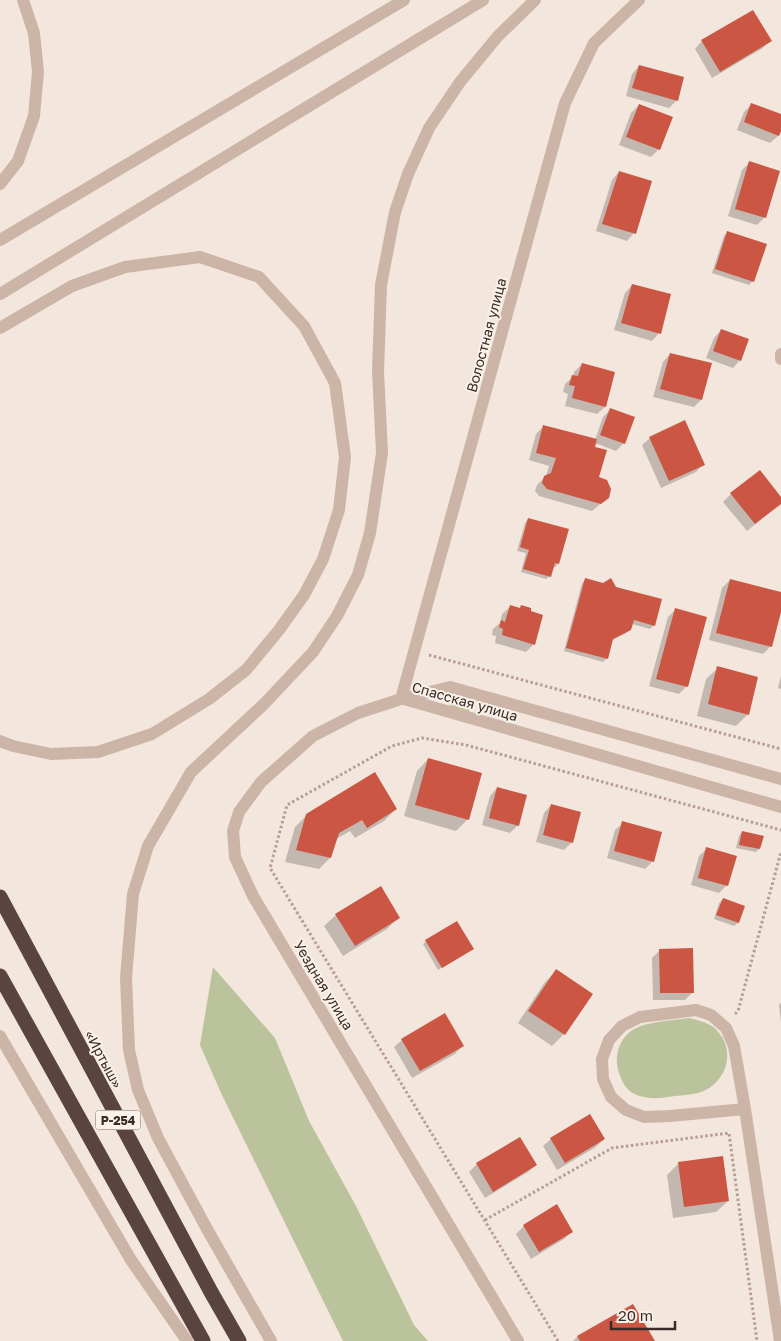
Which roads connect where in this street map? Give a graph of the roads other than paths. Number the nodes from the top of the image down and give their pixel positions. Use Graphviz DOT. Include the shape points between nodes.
graph roads {
  1 [pos="23,0"];
  2 [pos="404,0"];
  3 [pos="483,0"];
  4 [pos="535,0"];
  5 [pos="639,0"];
  6 [pos="0,184"];
  7 [pos="0,240"];
  8 [pos="0,294"];
  9 [pos="0,328"];
  10 [pos="781,354"];
  11 [pos="781,359"];
  12 [pos="401,698"];
  13 [pos="0,741"];
  14 [pos="781,779"];
  15 [pos="781,807"];
  16 [pos="0,897"];
  17 [pos="0,976"];
  18 [pos="0,1036"];
  19 [pos="745,1109"];
  20 [pos="187,1341"];
  21 [pos="203,1341"];
  22 [pos="239,1341"];
  23 [pos="271,1341"];
  24 [pos="518,1341"];
  25 [pos="780,1341"];
  1 -- 6 [label="street" via="34,33 38,72 34,116 18,161"];
  2 -- 7 [label="street"];
  3 -- 8 [label="street"];
  4 -- 23 [label="street" via="498,36 460,82 429,128 395,212 381,285 378,371 382,454 370,533 358,575 337,616 313,652 192,772 148,846 133,894 126,978 129,1050 138,1090 162,1147"];
  5 -- 12 [label="street, Волостная улица" via="594,43 565,103"];
  9 -- 13 [label="street" via="72,286 126,267 200,257 259,277 304,326 335,383 345,457 339,510 323,559 299,602 246,670 209,699 152,734 98,752 51,754"];
  10 -- 11 [label="street"];
  12 -- 14 [label="street, Спасская улица" via="450,687"];
  12 -- 15 [label="street, Спасская улица"];
  12 -- 24 [label="street, Уездная улица" via="358,713 313,736 261,782 239,812 233,831 235,857 253,896"];
  16 -- 22 [label="highway, «Иртыш» / Р-254"];
  17 -- 21 [label="highway, Р-254"];
  18 -- 20 [label="street" via="131,1260"];
  19 -- 19 [label="street" via="734,1046 726,1028 711,1014 696,1010 640,1017 622,1026 609,1040 602,1059 603,1078 611,1097 626,1110 644,1117"];
  19 -- 25 [label="street"];
}
